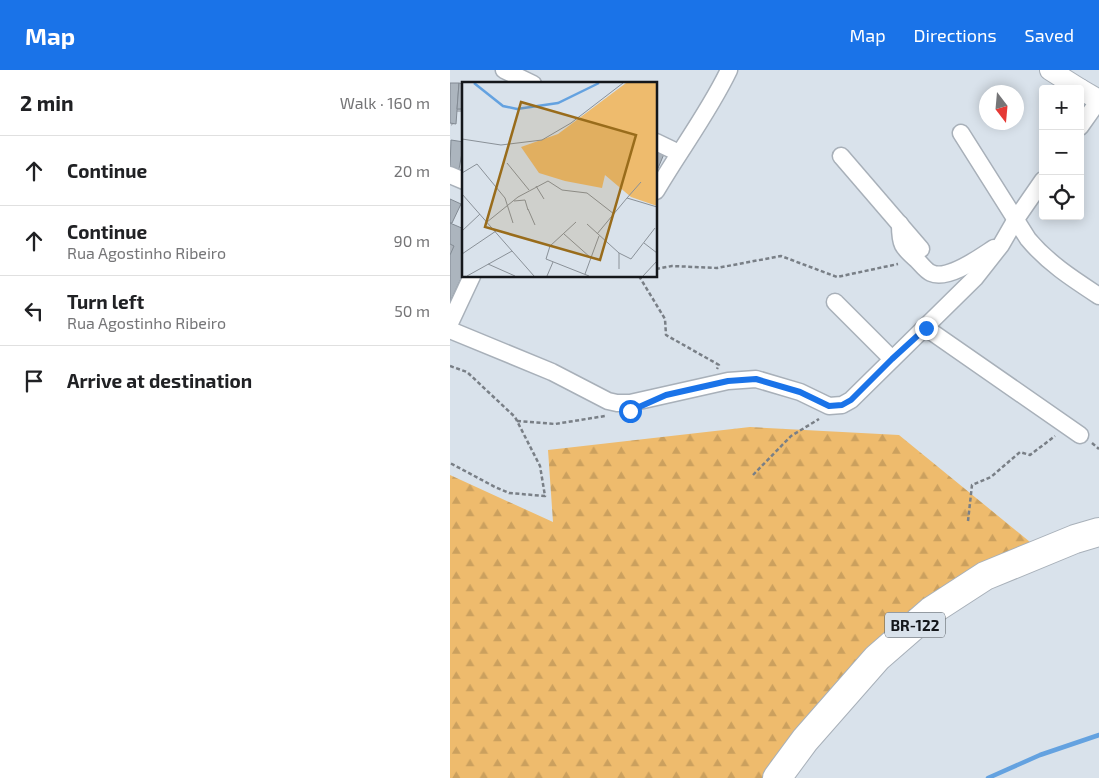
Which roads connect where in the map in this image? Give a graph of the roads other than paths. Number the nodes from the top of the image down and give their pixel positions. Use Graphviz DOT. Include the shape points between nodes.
graph roads {
  1 [pos="504,70"];
  2 [pos="729,70"];
  3 [pos="1050,70"];
  4 [pos="529,82"];
  5 [pos="1074,85"];
  6 [pos="1084,91"];
  7 [pos="1099,100"];
  8 [pos="1084,121"];
  9 [pos="961,133"];
  10 [pos="658,143"];
  11 [pos="678,153"];
  12 [pos="841,156"];
  13 [pos="450,175"];
  14 [pos="462,180"];
  15 [pos="1039,186"];
  16 [pos="658,188"];
  17 [pos="1016,219"];
  18 [pos="1000,245"];
  19 [pos="471,278"];
  20 [pos="1099,296"];
  21 [pos="835,302"];
  22 [pos="450,323"];
  23 [pos="926,328"];
  24 [pos="450,330"];
  25 [pos="892,359"];
  26 [pos="1075,431"];
  27 [pos="1099,532"];
  28 [pos="777,778"];
  1 -- 4 [label="street"];
  2 -- 11 [label="street" via="720,90"];
  3 -- 5 [label="street"];
  6 -- 7 [label="street"];
  7 -- 8 [label="street"];
  9 -- 17 [label="street"];
  10 -- 11 [label="street"];
  11 -- 16 [label="street"];
  12 -- 18 [label="street" via="900,224 931,273 955,272"];
  13 -- 14 [label="street"];
  15 -- 17 [label="street"];
  17 -- 18 [label="street"];
  17 -- 20 [label="street" via="1039,252"];
  18 -- 23 [label="street" via="975,278"];
  19 -- 22 [label="street"];
  21 -- 25 [label="street"];
  23 -- 25 [label="street"];
  23 -- 26 [label="street"];
  24 -- 25 [label="street" via="617,403 728,381 756,379 800,392 829,406 842,405"];
  27 -- 28 [label="highway, BR-122" via="985,576 931,611 877,658 805,740"];
}
